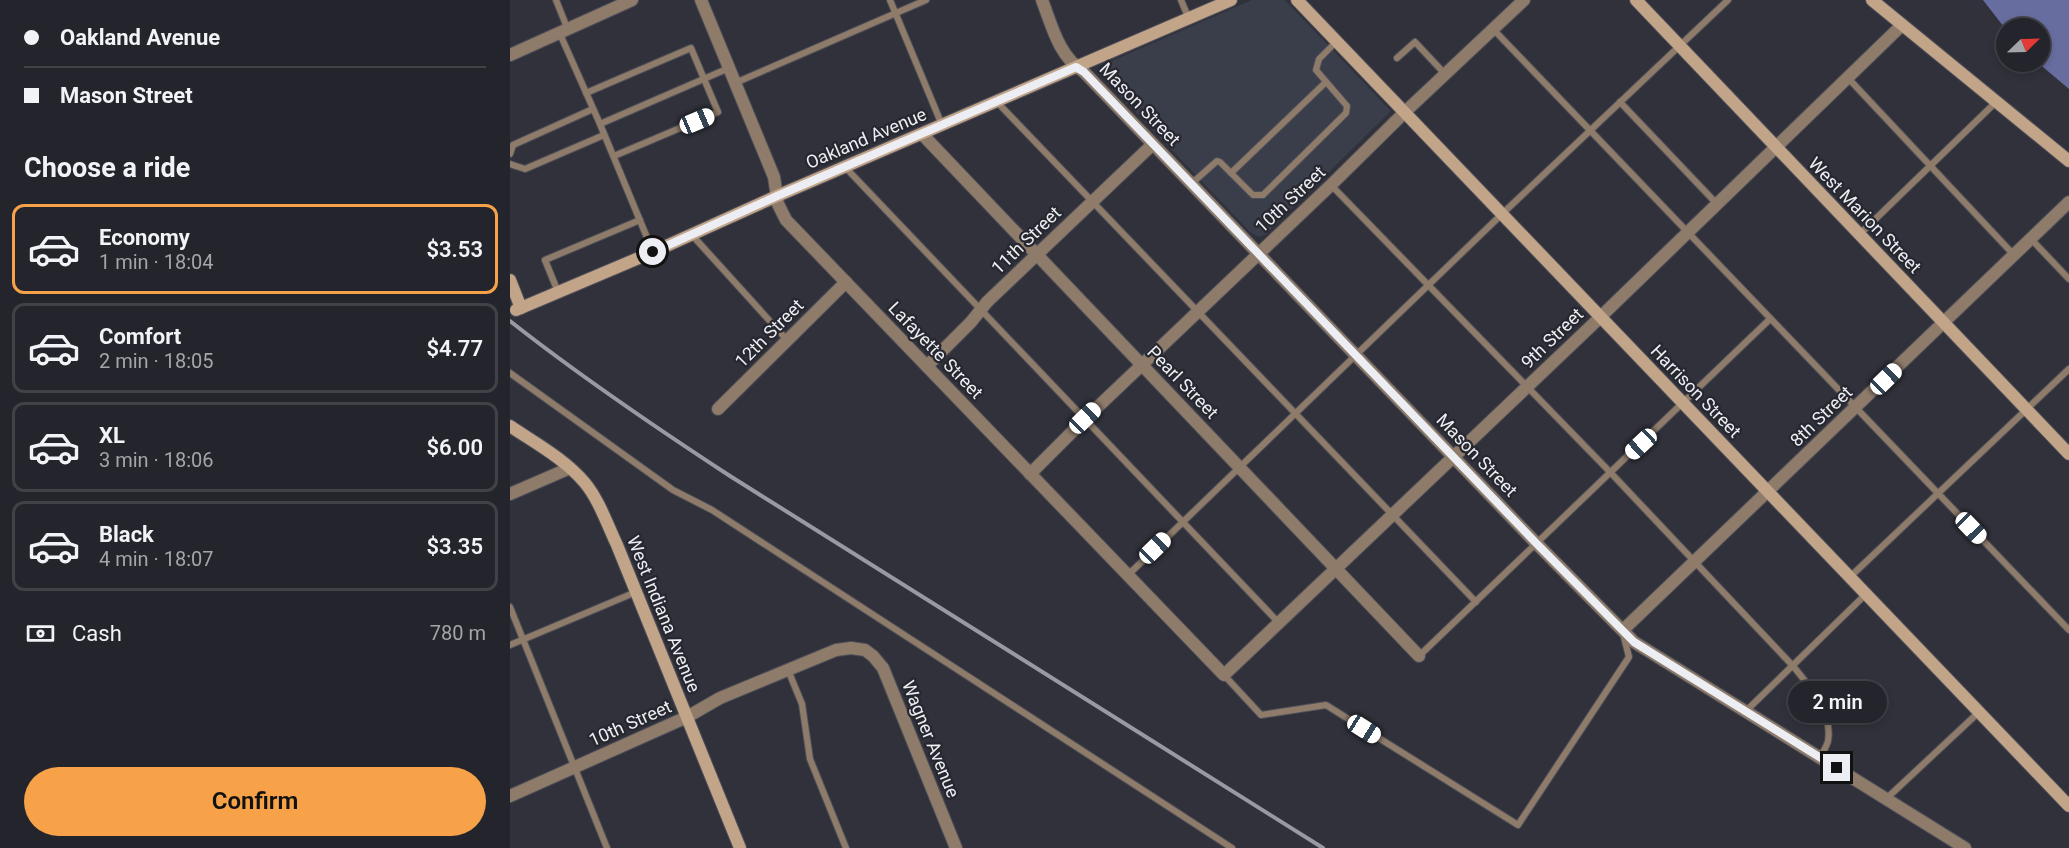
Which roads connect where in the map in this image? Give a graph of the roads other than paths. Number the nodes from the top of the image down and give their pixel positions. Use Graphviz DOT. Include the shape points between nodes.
graph roads {
  1 [pos="556,0"];
  2 [pos="633,0"];
  3 [pos="701,0"];
  4 [pos="890,0"];
  5 [pos="926,0"];
  6 [pos="1042,0"];
  7 [pos="1181,0"];
  8 [pos="1231,0"];
  9 [pos="1298,0"];
  10 [pos="1524,0"];
  11 [pos="1728,0"];
  12 [pos="1872,0"];
  13 [pos="1642,2"];
  14 [pos="896,13"];
  15 [pos="1189,19"];
  16 [pos="1902,25"];
  17 [pos="1493,29"];
  18 [pos="564,32"];
  19 [pos="1337,41"];
  20 [pos="1679,46"];
  21 [pos="510,56"];
  22 [pos="1397,58"];
  23 [pos="1076,67"];
  24 [pos="729,68"];
  25 [pos="1445,74"];
  26 [pos="1848,78"];
  27 [pos="704,79"];
  28 [pos="1326,82"];
  29 [pos="735,83"];
  30 [pos="586,93"];
  31 [pos="997,101"];
  32 [pos="1620,102"];
  33 [pos="1996,102"];
  34 [pos="593,109"];
  35 [pos="1406,111"];
  36 [pos="600,124"];
  37 [pos="942,124"];
  38 [pos="1589,131"];
  39 [pos="922,134"];
  40 [pos="604,135"];
  41 [pos="1153,144"];
  42 [pos="1776,148"];
  43 [pos="510,154"];
  44 [pos="614,156"];
  45 [pos="2069,161"];
  46 [pos="510,164"];
  47 [pos="1931,166"];
  48 [pos="845,167"];
  49 [pos="1231,173"];
  50 [pos="1191,184"];
  51 [pos="1331,185"];
  52 [pos="777,196"];
  53 [pos="1092,201"];
  54 [pos="2069,202"];
  55 [pos="1717,204"];
  56 [pos="1502,214"];
  57 [pos="640,220"];
  58 [pos="1688,232"];
  59 [pos="1860,234"];
  60 [pos="691,235"];
  61 [pos="2031,239"];
  62 [pos="653,252"];
  63 [pos="1258,254"];
  64 [pos="1036,255"];
  65 [pos="2015,255"];
  66 [pos="2069,279"];
  67 [pos="510,280"];
  68 [pos="846,282"];
  69 [pos="1428,285"];
  70 [pos="558,292"];
  71 [pos="981,311"];
  72 [pos="1198,311"];
  73 [pos="1600,317"];
  74 [pos="1770,319"];
  75 [pos="1944,323"];
  76 [pos="787,340"];
  77 [pos="1356,355"];
  78 [pos="1142,364"];
  79 [pos="927,366"];
  80 [pos="2069,369"];
  81 [pos="510,373"];
  82 [pos="1527,387"];
  83 [pos="1684,403"];
  84 [pos="1855,408"];
  85 [pos="718,409"];
  86 [pos="2026,410"];
  87 [pos="1295,413"];
  88 [pos="1085,418"];
  89 [pos="510,426"];
  90 [pos="2069,454"];
  91 [pos="1453,456"];
  92 [pos="1240,467"];
  93 [pos="570,468"];
  94 [pos="1610,472"];
  95 [pos="1030,474"];
  96 [pos="1767,492"];
  97 [pos="510,494"];
  98 [pos="1938,494"];
  99 [pos="1393,514"];
  100 [pos="1183,522"];
  101 [pos="1536,543"];
  102 [pos="1695,562"];
  103 [pos="1336,568"];
  104 [pos="1128,575"];
  105 [pos="1850,578"];
  106 [pos="636,592"];
  107 [pos="1866,594"];
  108 [pos="1476,602"];
  109 [pos="510,607"];
  110 [pos="1279,623"];
  111 [pos="1623,630"];
  112 [pos="2069,630"];
  113 [pos="524,639"];
  114 [pos="510,645"];
  115 [pos="865,650"];
  116 [pos="1419,656"];
  117 [pos="1793,666"];
  118 [pos="788,670"];
  119 [pos="1224,675"];
  120 [pos="1745,711"];
  121 [pos="1979,712"];
  122 [pos="687,717"];
  123 [pos="1820,758"];
  124 [pos="573,768"];
  125 [pos="510,796"];
  126 [pos="1886,799"];
  127 [pos="2069,806"];
  128 [pos="606,848"];
  129 [pos="740,848"];
  130 [pos="846,848"];
  131 [pos="956,848"];
  132 [pos="1232,848"];
  133 [pos="1965,848"];
  1 -- 18 [label="lane"];
  2 -- 18 [label="street"];
  3 -- 24 [label="street, Lafayette Street"];
  4 -- 14 [label="lane"];
  5 -- 14 [label="lane"];
  6 -- 23 [label="street, Mason Street" via="1063,52"];
  7 -- 15 [label="lane"];
  8 -- 15 [label="street, Oakland Avenue"];
  9 -- 19 [label="street, Harrison Street"];
  10 -- 17 [label="street, 10th Street"];
  11 -- 20 [label="lane"];
  12 -- 16 [label="street"];
  13 -- 20 [label="street, West Marion Street"];
  14 -- 29 [label="lane"];
  14 -- 37 [label="lane"];
  15 -- 23 [label="street, Oakland Avenue"];
  16 -- 26 [label="street, 9th Street"];
  16 -- 33 [label="street"];
  17 -- 25 [label="street, 10th Street"];
  17 -- 38 [label="lane"];
  18 -- 21 [label="street"];
  18 -- 30 [label="lane"];
  19 -- 28 [label="lane" via="1317,64 1316,70"];
  19 -- 35 [label="street, Harrison Street"];
  20 -- 32 [label="lane"];
  20 -- 42 [label="street, West Marion Street"];
  22 -- 25 [label="lane" via="1415,42"];
  23 -- 31 [label="street, Oakland Avenue"];
  23 -- 41 [label="street, Mason Street"];
  24 -- 27 [label="lane"];
  24 -- 29 [label="street, Lafayette Street"];
  25 -- 35 [label="street, 10th Street"];
  26 -- 42 [label="street, 9th Street"];
  26 -- 47 [label="lane"];
  27 -- 30 [label="lane" via="691,48"];
  27 -- 36 [label="lane"];
  27 -- 44 [label="lane" via="718,112"];
  28 -- 49 [label="lane"];
  28 -- 49 [label="lane" via="1347,106 1346,113 1263,195 1253,195"];
  29 -- 52 [label="street, Lafayette Street" via="774,177"];
  30 -- 34 [label="lane"];
  31 -- 37 [label="street, Oakland Avenue"];
  31 -- 53 [label="lane"];
  32 -- 38 [label="lane"];
  32 -- 55 [label="lane"];
  33 -- 45 [label="street"];
  33 -- 47 [label="lane"];
  34 -- 36 [label="lane"];
  34 -- 43 [label="lane" via="513,145"];
  35 -- 51 [label="street, 10th Street"];
  35 -- 56 [label="street, Harrison Street"];
  36 -- 40 [label="lane"];
  37 -- 39 [label="street, Oakland Avenue"];
  38 -- 56 [label="lane"];
  38 -- 58 [label="lane"];
  39 -- 48 [label="street, Oakland Avenue"];
  39 -- 64 [label="street, Pearl Street"];
  40 -- 44 [label="lane"];
  40 -- 46 [label="lane" via="525,169"];
  41 -- 50 [label="street, Mason Street"];
  41 -- 53 [label="street, 11th Street"];
  42 -- 55 [label="street, 9th Street"];
  42 -- 59 [label="street, West Marion Street"];
  44 -- 57 [label="lane"];
  47 -- 59 [label="lane"];
  47 -- 65 [label="lane"];
  48 -- 52 [label="street, Oakland Avenue"];
  48 -- 71 [label="lane"];
  49 -- 50 [label="lane" via="1217,162"];
  50 -- 63 [label="street, Mason Street"];
  51 -- 63 [label="street, 10th Street"];
  51 -- 69 [label="lane"];
  52 -- 60 [label="street, Oakland Avenue"];
  52 -- 68 [label="street, Lafayette Street" via="786,220"];
  53 -- 64 [label="street, 11th Street"];
  53 -- 72 [label="lane"];
  54 -- 61 [label="street, 8th Street"];
  55 -- 58 [label="street, 9th Street"];
  56 -- 69 [label="lane"];
  56 -- 73 [label="street, Harrison Street"];
  57 -- 62 [label="lane"];
  57 -- 70 [label="lane" via="545,260"];
  58 -- 73 [label="street, 9th Street"];
  58 -- 74 [label="lane"];
  59 -- 75 [label="street, West Marion Street"];
  60 -- 62 [label="street, Oakland Avenue"];
  60 -- 76 [label="lane"];
  61 -- 65 [label="street, 8th Street"];
  61 -- 66 [label="lane"];
  62 -- 70 [label="street, Oakland Avenue"];
  63 -- 72 [label="street, 10th Street"];
  63 -- 77 [label="street, Mason Street"];
  64 -- 71 [label="street, 11th Street"];
  64 -- 78 [label="street, Pearl Street"];
  65 -- 75 [label="street, 8th Street"];
  67 -- 70 [label="street, Oakland Avenue" via="518,309"];
  68 -- 76 [label="street, 12th Street"];
  68 -- 79 [label="street, Lafayette Street"];
  69 -- 77 [label="lane"];
  69 -- 82 [label="lane"];
  71 -- 79 [label="street, 11th Street"];
  71 -- 88 [label="lane"];
  72 -- 78 [label="street, 10th Street"];
  72 -- 87 [label="lane"];
  73 -- 82 [label="street, 9th Street"];
  73 -- 83 [label="street, Harrison Street"];
  74 -- 83 [label="lane"];
  74 -- 84 [label="lane"];
  75 -- 84 [label="street, 8th Street"];
  75 -- 86 [label="street, West Marion Street"];
  76 -- 85 [label="street, 12th Street"];
  77 -- 87 [label="lane"];
  77 -- 91 [label="street, Mason Street"];
  78 -- 88 [label="street, 10th Street"];
  78 -- 92 [label="street, Pearl Street"];
  79 -- 95 [label="street, Lafayette Street"];
  80 -- 86 [label="lane"];
  81 -- 132 [label="lane" via="673,490 712,510"];
  82 -- 91 [label="street, 9th Street"];
  82 -- 94 [label="lane"];
  83 -- 94 [label="lane"];
  83 -- 96 [label="street, Harrison Street"];
  84 -- 96 [label="street, 8th Street"];
  84 -- 98 [label="lane"];
  86 -- 90 [label="street, West Marion Street"];
  86 -- 98 [label="lane"];
  87 -- 92 [label="lane"];
  87 -- 99 [label="lane"];
  88 -- 95 [label="street, 10th Street"];
  88 -- 100 [label="lane"];
  89 -- 93 [label="street, West Indiana Avenue"];
  91 -- 99 [label="street, 9th Street"];
  91 -- 101 [label="street, Mason Street"];
  92 -- 100 [label="lane"];
  92 -- 103 [label="street, Pearl Street"];
  93 -- 97 [label="street"];
  93 -- 106 [label="street, West Indiana Avenue" via="598,504"];
  94 -- 101 [label="lane"];
  94 -- 102 [label="lane"];
  95 -- 104 [label="street, Lafayette Street"];
  96 -- 102 [label="street, 8th Street"];
  96 -- 105 [label="street, Harrison Street"];
  98 -- 105 [label="lane"];
  98 -- 112 [label="lane"];
  99 -- 103 [label="street, 9th Street"];
  99 -- 108 [label="lane"];
  100 -- 104 [label="lane"];
  100 -- 110 [label="lane"];
  101 -- 108 [label="lane"];
  101 -- 111 [label="street, Mason Street"];
  102 -- 111 [label="street, 8th Street"];
  102 -- 117 [label="lane"];
  103 -- 110 [label="street, 9th Street"];
  103 -- 116 [label="street, Pearl Street"];
  104 -- 119 [label="street, Lafayette Street"];
  105 -- 107 [label="street, Harrison Street"];
  106 -- 113 [label="lane"];
  106 -- 122 [label="street, West Indiana Avenue"];
  107 -- 117 [label="lane"];
  107 -- 121 [label="street, Harrison Street"];
  108 -- 116 [label="lane"];
  109 -- 113 [label="lane"];
  110 -- 119 [label="street, 9th Street"];
  111 -- 119 [label="lane" via="1629,657 1518,825 1326,705 1261,715"];
  111 -- 120 [label="street, Mason Street" via="1634,642"];
  113 -- 114 [label="lane"];
  113 -- 124 [label="lane"];
  115 -- 118 [label="street, 10th Street" via="836,650"];
  115 -- 131 [label="street, Wagner Avenue" via="883,668"];
  117 -- 120 [label="lane"];
  117 -- 123 [label="lane" via="1816,695 1827,719 1828,741"];
  118 -- 122 [label="street, 10th Street" via="720,698"];
  118 -- 130 [label="lane" via="802,704 810,759"];
  120 -- 123 [label="street, Mason Street"];
  121 -- 126 [label="lane"];
  121 -- 127 [label="street, Harrison Street"];
  122 -- 124 [label="street, 10th Street"];
  122 -- 129 [label="street, West Indiana Avenue"];
  123 -- 126 [label="street, Mason Street"];
  124 -- 125 [label="street, 10th Street"];
  124 -- 128 [label="lane"];
  126 -- 133 [label="street, Mason Street"];
}
